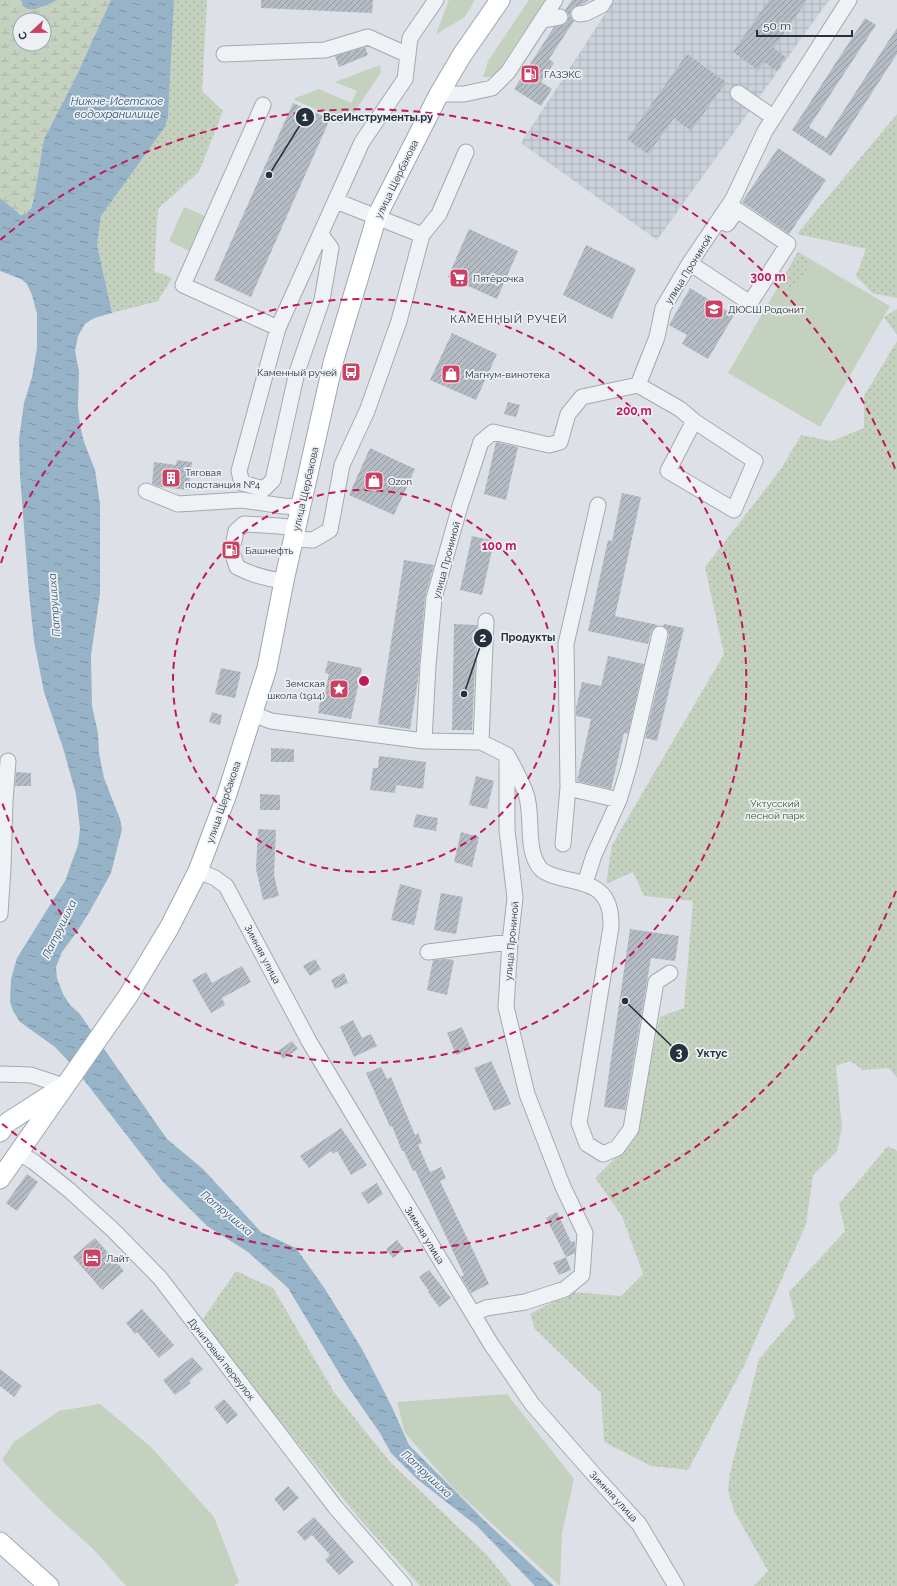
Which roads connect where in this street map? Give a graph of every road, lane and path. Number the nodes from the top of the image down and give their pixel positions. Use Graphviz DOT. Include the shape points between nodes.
graph roads {
  1 [pos="436,0"];
  2 [pos="500,0"];
  3 [pos="555,0"];
  4 [pos="604,0"];
  5 [pos="848,0"];
  6 [pos="579,14"];
  7 [pos="560,17"];
  8 [pos="542,20"];
  9 [pos="224,54"];
  10 [pos="408,55"];
  11 [pos="738,93"];
  12 [pos="439,94"];
  13 [pos="264,105"];
  14 [pos="774,117"];
  15 [pos="466,152"];
  16 [pos="336,201"];
  17 [pos="377,216"];
  18 [pos="422,234"];
  19 [pos="321,235"];
  20 [pos="693,266"];
  21 [pos="278,328"];
  22 [pos="638,385"];
  23 [pos="694,421"];
  24 [pos="146,491"];
  25 [pos="598,506"];
  26 [pos="301,507"];
  27 [pos="295,534"];
  28 [pos="284,581"];
  29 [pos="486,621"];
  30 [pos="660,634"];
  31 [pos="253,714"];
  32 [pos="424,741"];
  33 [pos="481,742"];
  34 [pos="507,755"];
  35 [pos="8,761"];
  36 [pos="568,788"];
  37 [pos="619,800"];
  38 [pos="563,844"];
  39 [pos="198,872"];
  40 [pos="585,883"];
  41 [pos="0,914"];
  42 [pos="510,942"];
  43 [pos="428,952"];
  44 [pos="670,973"];
  45 [pos="0,1074"];
  46 [pos="69,1081"];
  47 [pos="0,1132"];
  48 [pos="19,1153"];
  49 [pos="0,1179"];
  50 [pos="474,1314"];
  51 [pos="0,1542"];
  52 [pos="49,1586"];
  53 [pos="404,1586"];
  54 [pos="676,1586"];
  1 -- 10 [label="street" via="410,38"];
  2 -- 12 [label="main road, улица Щербакова"];
  3 -- 8 [label="street"];
  4 -- 6 [label="street" via="602,5"];
  5 -- 14 [label="street, улица Прониной"];
  7 -- 8 [label="street"];
  8 -- 12 [label="street" via="508,72 492,88 464,94"];
  9 -- 10 [label="street" via="325,50 368,37"];
  10 -- 16 [label="street" via="405,79 362,142"];
  11 -- 14 [label="street"];
  12 -- 17 [label="main road, улица Щербакова"];
  13 -- 21 [label="street" via="183,285"];
  14 -- 20 [label="street, улица Прониной" via="733,199"];
  15 -- 18 [label="street" via="444,216"];
  16 -- 17 [label="street"];
  16 -- 19 [label="street"];
  17 -- 18 [label="street"];
  17 -- 26 [label="main road, улица Щербакова" via="333,363"];
  18 -- 27 [label="street" via="399,321 367,411 342,465 330,530 313,540"];
  19 -- 21 [label="street"];
  19 -- 21 [label="street" via="331,248 322,300 298,372 273,480 264,489 242,482 239,471"];
  20 -- 20 [label="street" via="750,303 788,244 737,210"];
  20 -- 22 [label="street, улица Прониной" via="663,308 657,337"];
  22 -- 23 [label="street" via="680,409"];
  22 -- 32 [label="street, улица Прониной" via="582,396 568,414 560,442 550,445 493,432 481,442 434,598"];
  23 -- 23 [label="street" via="668,470 734,510 755,461"];
  24 -- 26 [label="street" via="178,504 242,500"];
  25 -- 36 [label="street" via="566,644"];
  26 -- 27 [label="main road, улица Щербакова"];
  27 -- 28 [label="main road, улица Щербакова"];
  27 -- 28 [label="street" via="279,526 244,524 236,530 234,548 237,567 268,579"];
  28 -- 31 [label="main road, улица Щербакова" via="267,668"];
  29 -- 33 [label="street"];
  30 -- 37 [label="street"];
  31 -- 32 [label="street" via="271,721"];
  31 -- 39 [label="main road, улица Щербакова" via="228,794"];
  32 -- 33 [label="street"];
  33 -- 34 [label="street"];
  34 -- 40 [label="street" via="527,795 534,861 543,871 556,877"];
  34 -- 42 [label="street, улица Прониной" via="507,830 515,898"];
  35 -- 41 [label="street"];
  36 -- 37 [label="street" via="594,790"];
  36 -- 38 [label="street"];
  37 -- 40 [label="street"];
  39 -- 46 [label="main road, улица Щербакова" via="169,928 128,996"];
  39 -- 50 [label="street, Зимняя улица" via="215,878 226,886 310,1043"];
  40 -- 44 [label="street" via="594,886 604,896 611,913 611,927 579,1123 587,1144 603,1154 617,1148 631,1129 656,982"];
  42 -- 43 [label="street"];
  42 -- 50 [label="street, улица Прониной" via="506,1007 527,1094 563,1187 586,1233 582,1275 565,1289 525,1302 486,1308"];
  45 -- 46 [label="street" via="31,1075"];
  46 -- 47 [label="main road, улица Щербакова" via="8,1122"];
  46 -- 48 [label="main road, улица Щербакова"];
  48 -- 49 [label="main road, улица Щербакова"];
  48 -- 53 [label="street, Дунитовый переулок" via="34,1162 113,1230 160,1278 336,1508"];
  50 -- 54 [label="street, Зимняя улица" via="532,1404 639,1524"];
  51 -- 52 [label="main road"];
}
